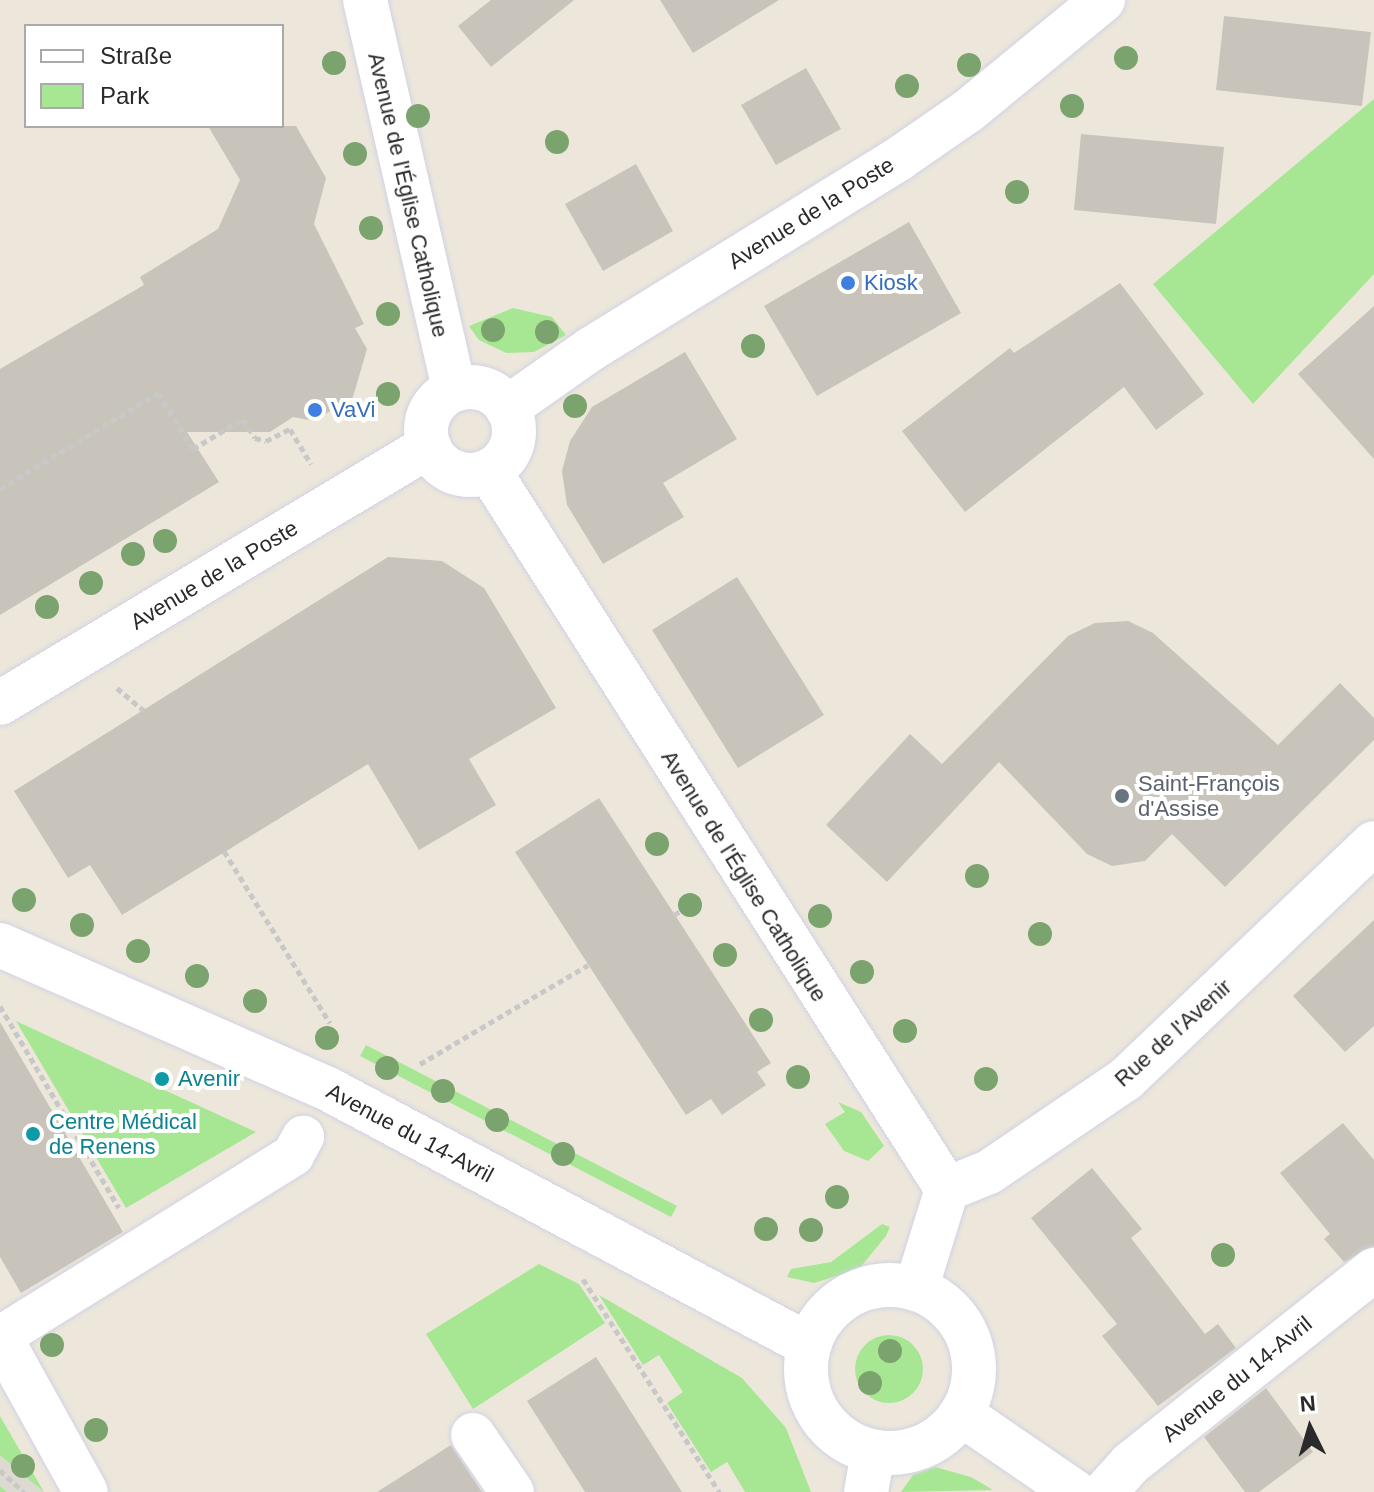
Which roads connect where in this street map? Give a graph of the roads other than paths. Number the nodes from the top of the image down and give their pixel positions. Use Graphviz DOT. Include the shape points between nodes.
graph roads {
  1 [pos="365,0"];
  2 [pos="1103,0"];
  3 [pos="454,390"];
  4 [pos="507,408"];
  5 [pos="429,446"];
  6 [pos="489,471"];
  7 [pos="0,703"];
  8 [pos="1374,843"];
  9 [pos="0,945"];
  10 [pos="303,1137"];
  11 [pos="947,1189"];
  12 [pos="1374,1270"];
  13 [pos="916,1289"];
  14 [pos="0,1337"];
  15 [pos="809,1345"];
  16 [pos="961,1414"];
  17 [pos="473,1435"];
  18 [pos="869,1472"];
  19 [pos="86,1492"];
  20 [pos="512,1492"];
  21 [pos="1075,1492"];
  22 [pos="1105,1492"];
  1 -- 3 [label="street, Avenue de l'Église Catholique"];
  2 -- 4 [label="street, Avenue de la Poste" via="957,119 591,349"];
  3 -- 4 [label="street" via="484,389"];
  3 -- 5 [label="street" via="428,417"];
  4 -- 6 [label="street" via="513,444"];
  5 -- 6 [label="street" via="451,472 476,476"];
  5 -- 7 [label="street, Avenue de la Poste"];
  6 -- 11 [label="street, Avenue de l'Église Catholique"];
  8 -- 11 [label="street, Rue de l'Avenir" via="1126,1079 989,1172"];
  9 -- 15 [label="street, Avenue du 14-Avril" via="328,1089"];
  10 -- 14 [label="street" via="293,1155"];
  11 -- 13 [label="street"];
  12 -- 22 [label="street, Avenue du 14-Avril" via="1130,1464"];
  13 -- 15 [label="street" via="871,1287 851,1295 833,1308"];
  13 -- 16 [label="street" via="948,1310 969,1340 974,1366"];
  14 -- 19 [label="street"];
  15 -- 18 [label="street" via="808,1391 817,1413"];
  16 -- 18 [label="street" via="945,1434"];
  16 -- 21 [label="street"];
  17 -- 20 [label="street"];
}
